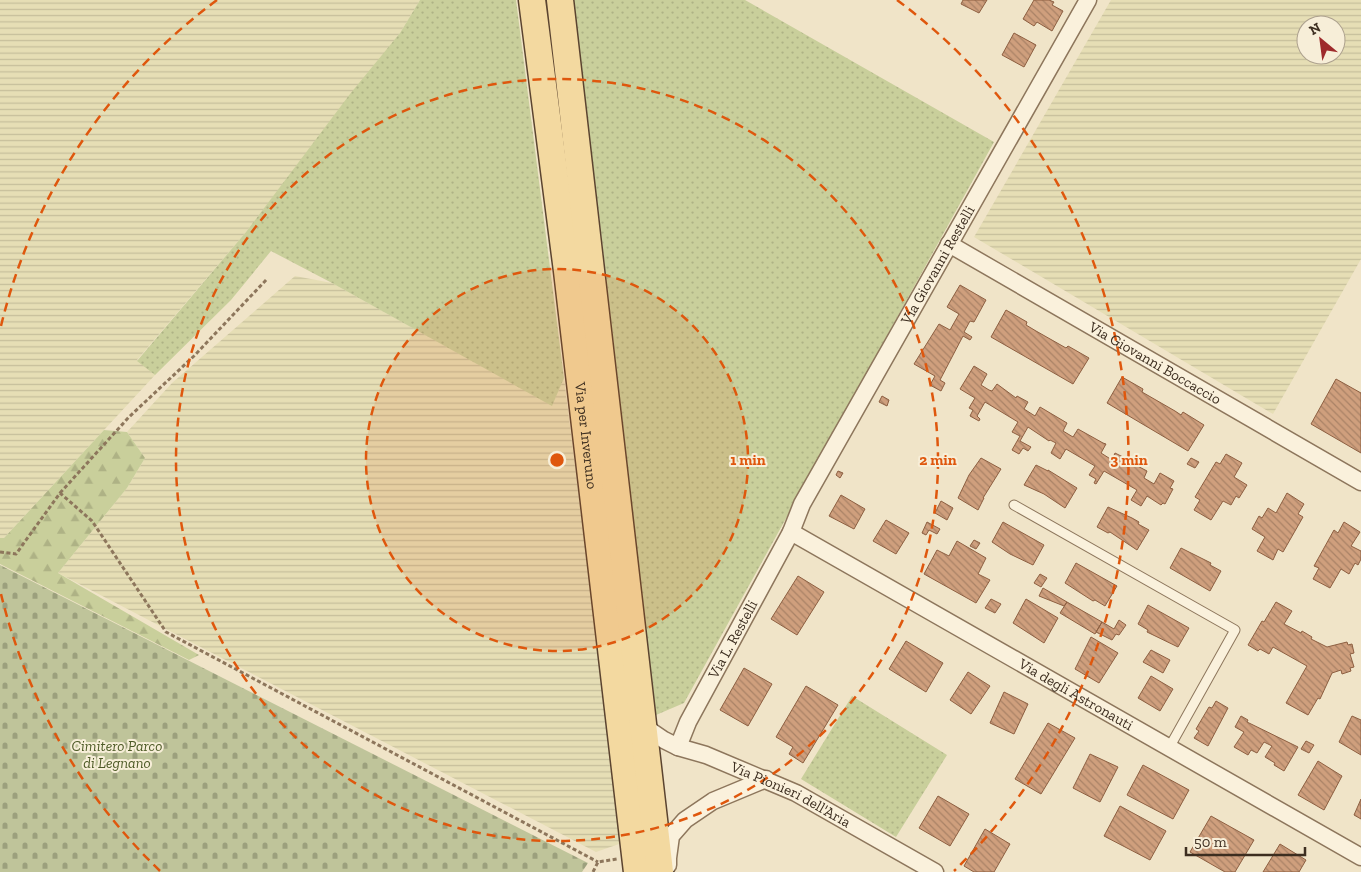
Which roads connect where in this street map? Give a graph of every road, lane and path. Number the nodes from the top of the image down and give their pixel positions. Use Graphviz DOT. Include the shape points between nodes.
graph roads {
  1 [pos="532,0"];
  2 [pos="560,0"];
  3 [pos="1087,0"];
  4 [pos="949,244"];
  5 [pos="267,279"];
  6 [pos="1361,482"];
  7 [pos="60,494"];
  8 [pos="1014,505"];
  9 [pos="791,532"];
  10 [pos="0,552"];
  11 [pos="642,725"];
  12 [pos="678,747"];
  13 [pos="1169,748"];
  14 [pos="766,779"];
  15 [pos="1361,857"];
  16 [pos="598,862"];
  17 [pos="636,864"];
  18 [pos="593,872"];
  19 [pos="660,872"];
  20 [pos="669,872"];
  21 [pos="935,872"];
  1 -- 17 [label="main road, Via per Inveruno"];
  2 -- 11 [label="main road, Via per Inveruno"];
  3 -- 4 [label="street, Via Giovanni Restelli"];
  4 -- 6 [label="street, Via Giovanni Boccaccio"];
  4 -- 9 [label="street, Via Giovanni Restelli" via="802,504"];
  5 -- 7 [label="path" via="194,356 129,417"];
  7 -- 10 [label="path" via="16,554"];
  7 -- 16 [label="path" via="92,521 166,632"];
  8 -- 13 [label="lane" via="1235,630"];
  9 -- 12 [label="street, Via L. Restelli" via="688,722"];
  9 -- 13 [label="street, Via degli Astronauti"];
  11 -- 12 [label="street, Via Pionieri dell'Aria"];
  11 -- 19 [label="main road, Via per Inveruno"];
  12 -- 14 [label="street, Via Pionieri dell'Aria"];
  13 -- 15 [label="street, Via degli Astronauti"];
  14 -- 20 [label="street" via="713,801 685,820 671,836"];
  14 -- 21 [label="street, Via Pionieri dell'Aria"];
  16 -- 17 [label="path"];
  16 -- 18 [label="path"];
}
